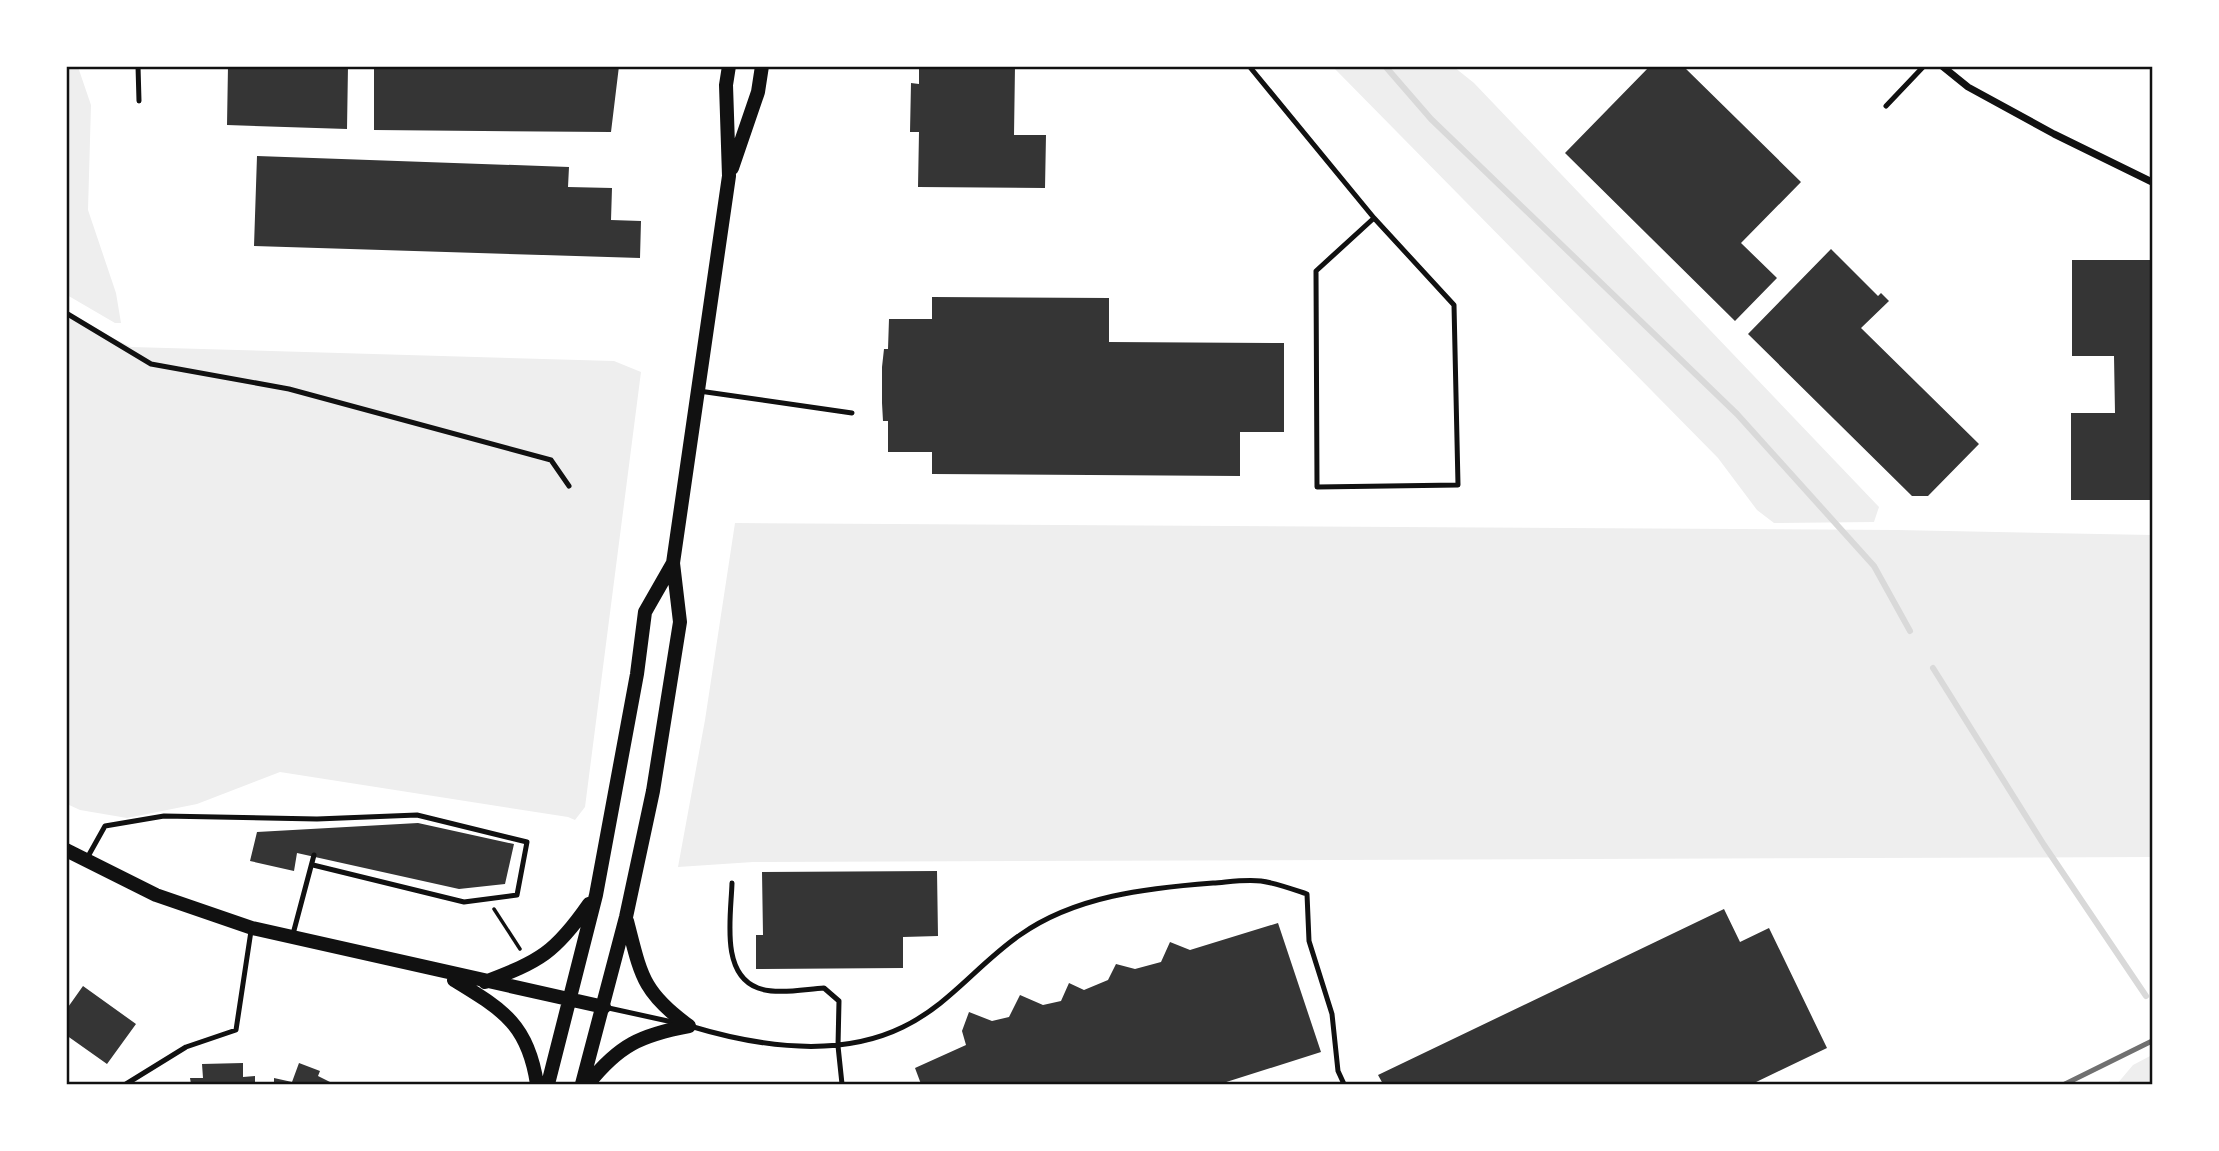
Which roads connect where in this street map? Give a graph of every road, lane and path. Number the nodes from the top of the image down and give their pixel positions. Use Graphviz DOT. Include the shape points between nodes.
graph roads {
  1 [pos="138,66"];
  2 [pos="729,66"];
  3 [pos="762,66"];
  4 [pos="1249,66"];
  5 [pos="1924,66"];
  6 [pos="1942,66"];
  7 [pos="139,101"];
  8 [pos="1886,106"];
  9 [pos="729,176"];
  10 [pos="2152,182"];
  11 [pos="1374,218"];
  12 [pos="66,313"];
  13 [pos="698,390"];
  14 [pos="852,413"];
  15 [pos="569,486"];
  16 [pos="673,563"];
  17 [pos="317,819"];
  18 [pos="317,828"];
  19 [pos="66,849"];
  20 [pos="314,855"];
  21 [pos="85,860"];
  22 [pos="313,865"];
  23 [pos="732,883"];
  24 [pos="596,895"];
  25 [pos="487,899"];
  26 [pos="626,917"];
  27 [pos="251,928"];
  28 [pos="292,937"];
  29 [pos="523,954"];
  30 [pos="444,973"];
  31 [pos="484,982"];
  32 [pos="569,1000"];
  33 [pos="604,1007"];
  34 [pos="689,1026"];
  35 [pos="838,1046"];
  36 [pos="126,1084"];
  37 [pos="537,1084"];
  38 [pos="548,1084"];
  39 [pos="582,1084"];
  40 [pos="588,1084"];
  41 [pos="842,1084"];
  42 [pos="1344,1084"];
  1 -- 7 [label="lane"];
  2 -- 9 [label="main road"];
  3 -- 9 [label="main road" via="758,92"];
  4 -- 11 [label="lane"];
  5 -- 8 [label="lane"];
  6 -- 10 [label="street" via="1968,87"];
  9 -- 13 [label="main road"];
  11 -- 11 [label="lane" via="1454,304 1458,485 1317,487 1316,271"];
  12 -- 15 [label="lane" via="151,364 289,389 551,460"];
  13 -- 14 [label="lane"];
  13 -- 16 [label="main road"];
  16 -- 24 [label="main road" via="645,612"];
  16 -- 26 [label="main road" via="680,622 653,791"];
  17 -- 18 [label="lane"];
  17 -- 21 [label="lane" via="164,817 105,826"];
  17 -- 25 [label="lane" via="417,815 527,842 517,895"];
  19 -- 21 [label="main road"];
  20 -- 22 [label="lane"];
  21 -- 27 [label="main road" via="156,895"];
  22 -- 25 [label="lane" via="464,902"];
  22 -- 28 [label="lane"];
  23 -- 35 [label="lane" via="731,957 746,982 760,989 824,988 839,1001"];
  24 -- 31 [label="main road" via="549,953"];
  24 -- 32 [label="main road"];
  25 -- 29 [label="path"];
  26 -- 33 [label="main road"];
  26 -- 34 [label="main road" via="645,983 661,1006"];
  27 -- 28 [label="main road"];
  27 -- 36 [label="lane" via="236,1030 186,1047"];
  28 -- 30 [label="main road"];
  30 -- 31 [label="main road"];
  30 -- 37 [label="main road" via="514,1021 529,1046"];
  31 -- 32 [label="main road"];
  32 -- 33 [label="main road"];
  32 -- 38 [label="main road"];
  33 -- 34 [label="lane"];
  33 -- 39 [label="main road"];
  34 -- 35 [label="lane" via="756,1043"];
  34 -- 40 [label="main road" via="655,1032 626,1046"];
  35 -- 41 [label="lane"];
  35 -- 42 [label="lane" via="902,1028 942,1004 1021,933 1070,909 1110,896 1258,880 1307,894 1309,941 1332,1014 1338,1071"];
}
